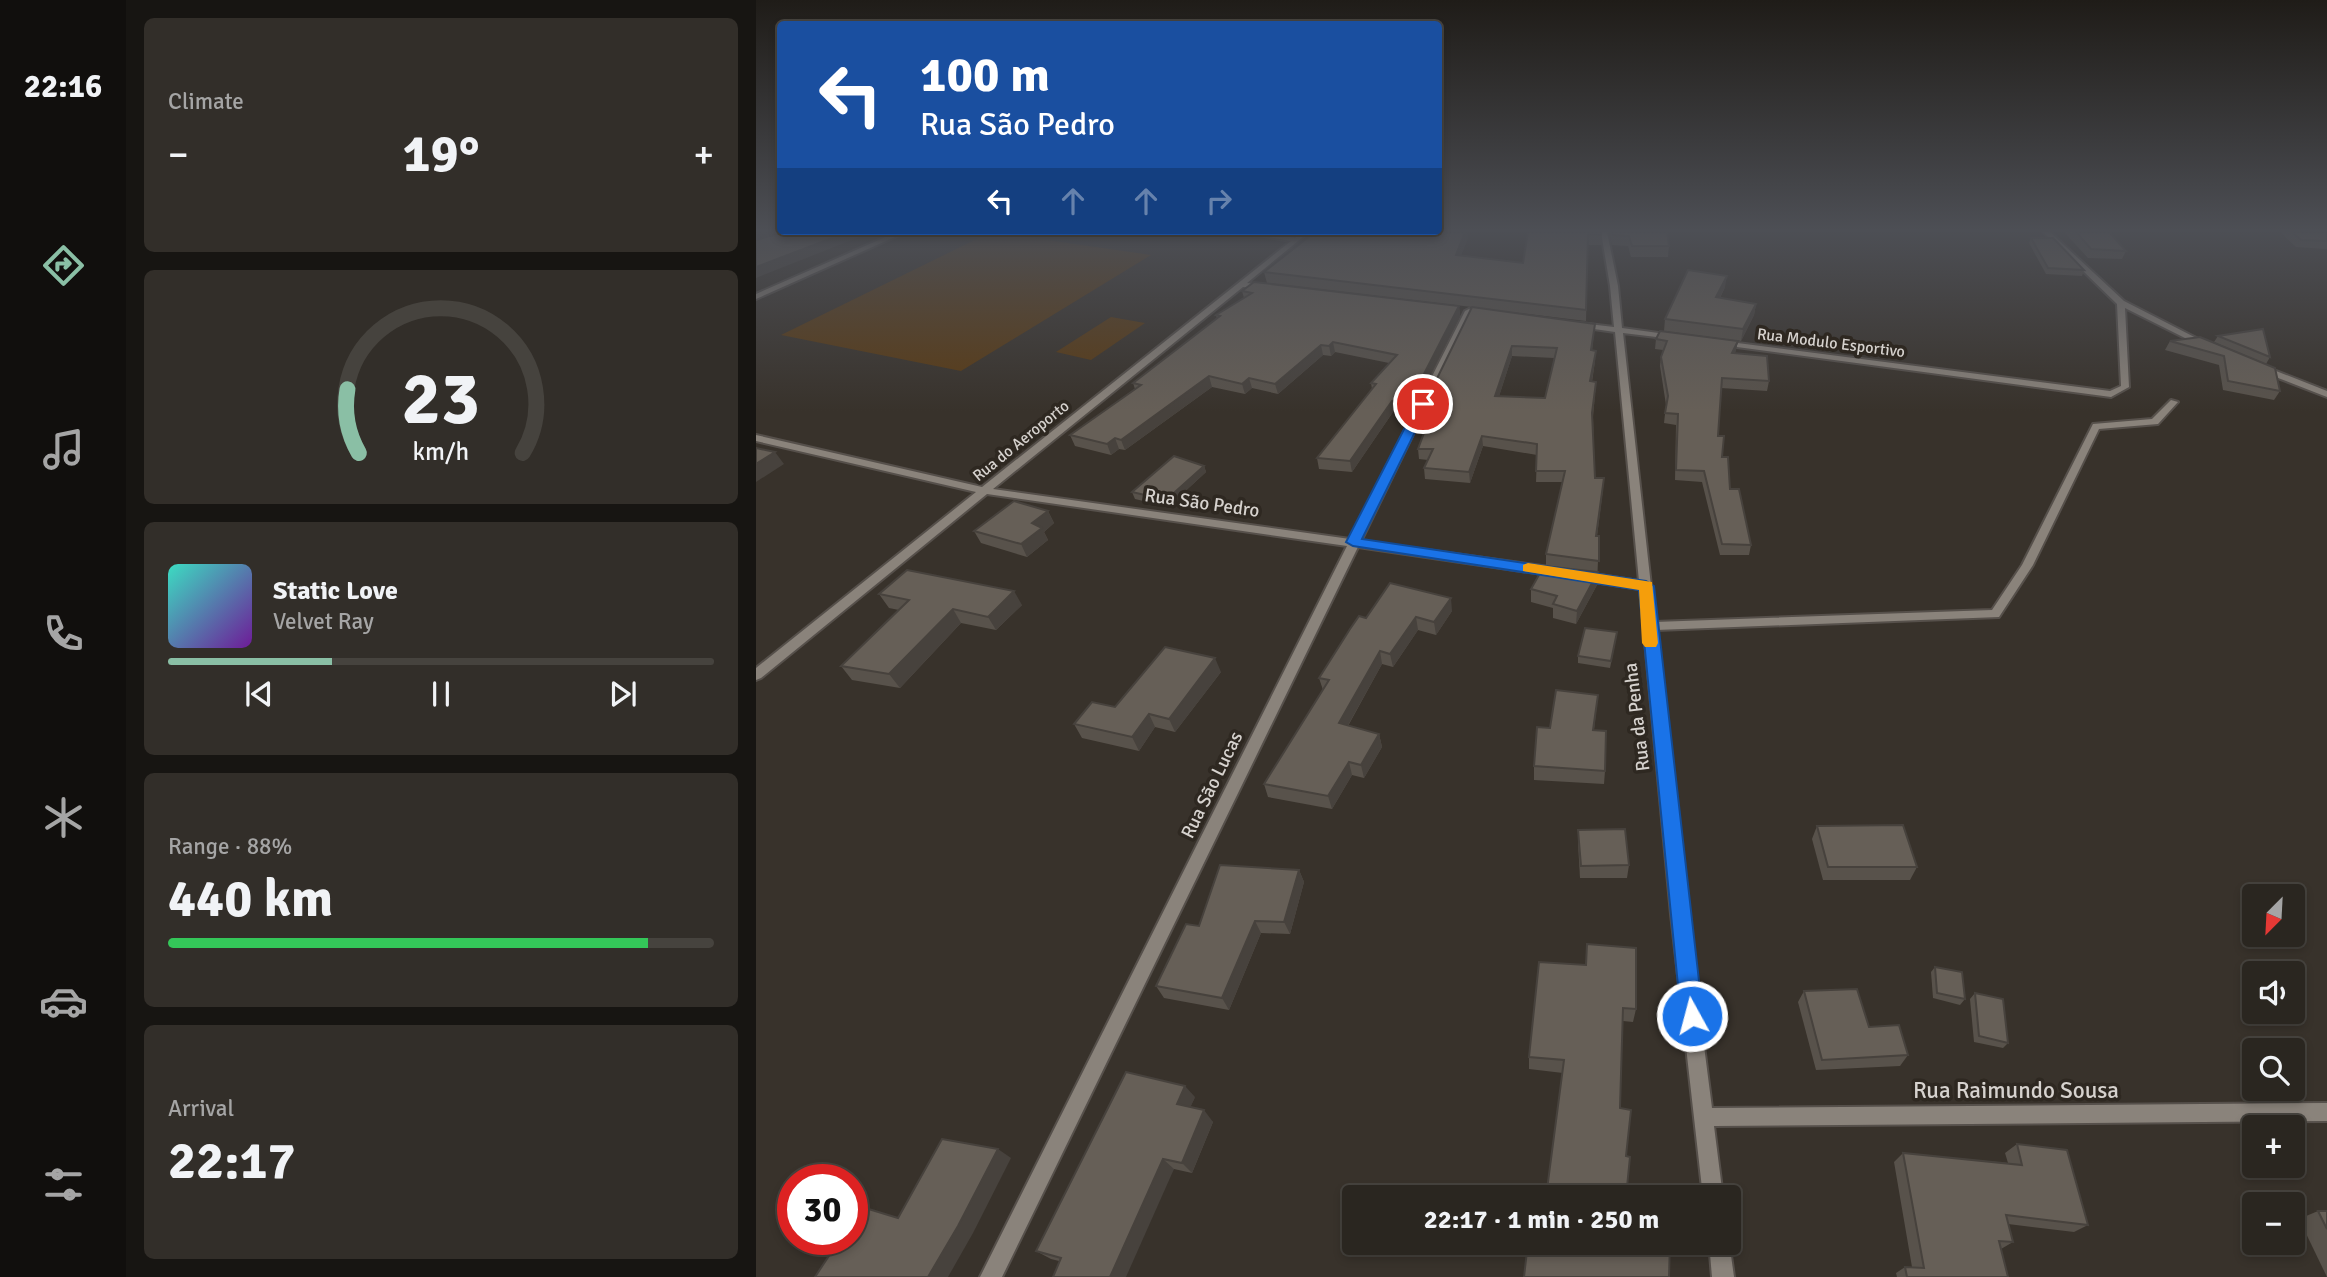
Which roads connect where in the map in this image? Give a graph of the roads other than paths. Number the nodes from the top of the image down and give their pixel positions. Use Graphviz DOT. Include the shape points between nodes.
graph roads {
  1 [pos="1230,292"];
  2 [pos="1613,292"];
  3 [pos="2109,292"];
  4 [pos="2121,303"];
  5 [pos="1469,312"];
  6 [pos="1564,323"];
  7 [pos="1619,330"];
  8 [pos="1687,339"];
  9 [pos="1714,342"];
  10 [pos="2217,349"];
  11 [pos="2251,364"];
  12 [pos="2327,394"];
  13 [pos="2175,402"];
  14 [pos="756,438"];
  15 [pos="984,491"];
  16 [pos="1353,542"];
  17 [pos="1646,586"];
  18 [pos="1648,626"];
  19 [pos="756,676"];
  20 [pos="2327,1112"];
  21 [pos="1705,1117"];
  22 [pos="1712,1185"];
  23 [pos="1720,1255"];
  24 [pos="991,1277"];
  25 [pos="1723,1277"];
  1 -- 15 [label="street, Rua do Aeroporto"];
  2 -- 7 [label="street, Rua da Penha"];
  3 -- 4 [label="street"];
  4 -- 9 [label="street, Rua Modulo Esportivo" via="2125,387 2110,394"];
  4 -- 10 [label="street"];
  5 -- 16 [label="street, Rua São Lucas"];
  6 -- 7 [label="street"];
  7 -- 8 [label="street"];
  7 -- 17 [label="street, Rua da Penha"];
  11 -- 12 [label="street"];
  13 -- 18 [label="street" via="2155,422 2096,426 2027,565 1995,614"];
  14 -- 15 [label="street, Rua São Pedro"];
  15 -- 16 [label="street, Rua São Pedro"];
  15 -- 19 [label="street, Rua do Aeroporto"];
  16 -- 17 [label="street, Rua São Pedro"];
  16 -- 24 [label="street, Rua São Lucas"];
  17 -- 18 [label="street, Rua da Penha"];
  18 -- 21 [label="street, Rua da Penha"];
  20 -- 21 [label="street, Rua Raimundo Sousa"];
  21 -- 22 [label="street, Rua da Penha"];
  23 -- 25 [label="street"];
}
